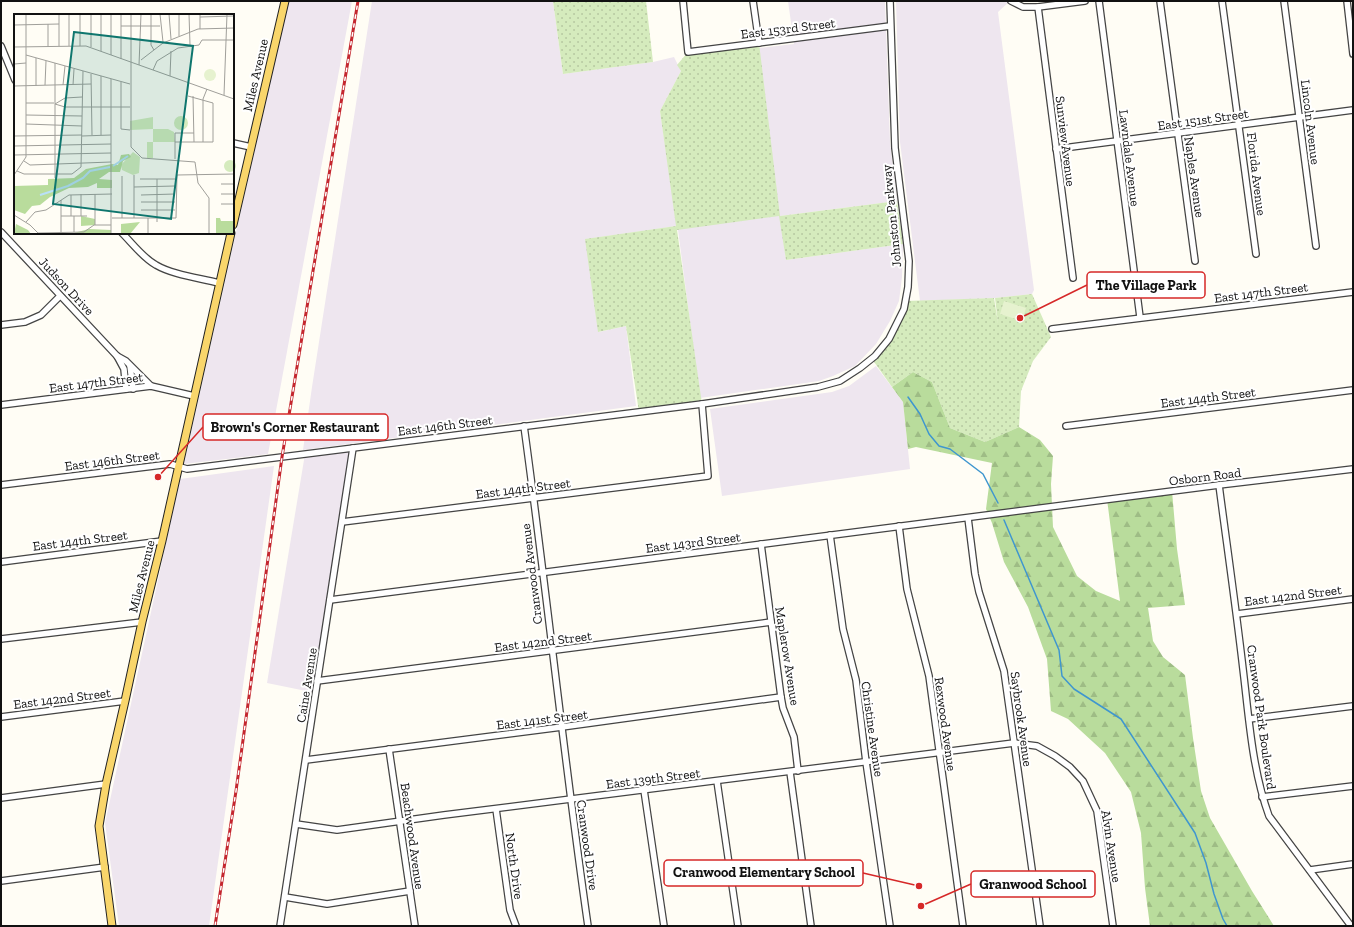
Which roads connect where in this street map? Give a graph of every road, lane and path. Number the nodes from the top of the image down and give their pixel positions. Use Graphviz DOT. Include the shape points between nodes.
graph roads {
  1 [pos="285,1"];
  2 [pos="683,1"];
  3 [pos="753,1"];
  4 [pos="890,1"];
  5 [pos="1011,1"];
  6 [pos="1085,1"];
  7 [pos="1099,1"];
  8 [pos="1160,1"];
  9 [pos="1222,1"];
  10 [pos="1284,1"];
  11 [pos="1347,1"];
  12 [pos="1038,7"];
  13 [pos="890,26"];
  14 [pos="759,43"];
  15 [pos="1,46"];
  16 [pos="1353,54"];
  17 [pos="14,78"];
  18 [pos="1353,110"];
  19 [pos="1299,118"];
  20 [pos="1240,125"];
  21 [pos="1178,134"];
  22 [pos="1116,141"];
  23 [pos="234,143"];
  24 [pos="252,147"];
  25 [pos="1056,149"];
  26 [pos="234,221"];
  27 [pos="1,232"];
  28 [pos="123,234"];
  29 [pos="231,234"];
  30 [pos="1316,246"];
  31 [pos="1256,254"];
  32 [pos="1195,261"];
  33 [pos="1073,278"];
  34 [pos="219,283"];
  35 [pos="1353,292"];
  36 [pos="60,296"];
  37 [pos="1140,317"];
  38 [pos="1,325"];
  39 [pos="1052,329"];
  40 [pos="117,356"];
  41 [pos="130,366"];
  42 [pos="151,386"];
  43 [pos="133,388"];
  44 [pos="126,389"];
  45 [pos="1353,390"];
  46 [pos="194,396"];
  47 [pos="702,404"];
  48 [pos="1,405"];
  49 [pos="524,426"];
  50 [pos="1066,426"];
  51 [pos="353,448"];
  52 [pos="177,467"];
  53 [pos="1353,469"];
  54 [pos="1,485"];
  55 [pos="1219,485"];
  56 [pos="533,498"];
  57 [pos="1059,506"];
  58 [pos="968,518"];
  59 [pos="342,522"];
  60 [pos="899,526"];
  61 [pos="830,535"];
  62 [pos="162,541"];
  63 [pos="761,544"];
  64 [pos="1,562"];
  65 [pos="542,572"];
  66 [pos="1353,599"];
  67 [pos="330,600"];
  68 [pos="1236,614"];
  69 [pos="142,622"];
  70 [pos="771,622"];
  71 [pos="1,639"];
  72 [pos="552,651"];
  73 [pos="318,681"];
  74 [pos="781,697"];
  75 [pos="125,701"];
  76 [pos="1353,706"];
  77 [pos="1,717"];
  78 [pos="1249,719"];
  79 [pos="562,727"];
  80 [pos="1014,743"];
  81 [pos="389,749"];
  82 [pos="939,753"];
  83 [pos="306,760"];
  84 [pos="866,762"];
  85 [pos="567,766"];
  86 [pos="798,771"];
  87 [pos="790,772"];
  88 [pos="717,781"];
  89 [pos="106,784"];
  90 [pos="1353,786"];
  91 [pos="644,790"];
  92 [pos="1262,797"];
  93 [pos="1,798"];
  94 [pos="570,800"];
  95 [pos="496,809"];
  96 [pos="400,821"];
  97 [pos="296,824"];
  98 [pos="1353,864"];
  99 [pos="105,867"];
  100 [pos="1310,870"];
  101 [pos="1,881"];
  102 [pos="410,891"];
  103 [pos="285,897"];
  104 [pos="112,926"];
  105 [pos="280,926"];
  106 [pos="415,926"];
  107 [pos="516,926"];
  108 [pos="588,926"];
  109 [pos="664,926"];
  110 [pos="738,926"];
  111 [pos="811,926"];
  112 [pos="890,926"];
  113 [pos="963,926"];
  114 [pos="1040,926"];
  115 [pos="1113,926"];
  116 [pos="1350,926"];
  1 -- 24 [label="main road, Miles Avenue"];
  2 -- 14 [label="street, East 153rd Street" via="688,52"];
  3 -- 14 [label="street"];
  4 -- 13 [label="street, Johnston Parkway"];
  5 -- 12 [label="street" via="1023,7"];
  6 -- 12 [label="street"];
  7 -- 22 [label="street, Lawndale Avenue"];
  8 -- 21 [label="street, Naples Avenue"];
  9 -- 20 [label="street, Florida Avenue"];
  10 -- 19 [label="street, Lincoln Avenue"];
  11 -- 16 [label="street"];
  12 -- 25 [label="street, Sunview Avenue"];
  13 -- 14 [label="street, East 153rd Street"];
  13 -- 47 [label="street, Johnston Parkway" via="895,148 909,261 908,287 899,322 890,339 875,356 840,381 818,387"];
  15 -- 17 [label="street"];
  18 -- 19 [label="street, East 151st Street"];
  19 -- 20 [label="street, East 151st Street"];
  19 -- 30 [label="street, Lincoln Avenue"];
  20 -- 21 [label="street, East 151st Street"];
  20 -- 31 [label="street, Florida Avenue"];
  21 -- 22 [label="street, East 151st Street"];
  21 -- 32 [label="street, Naples Avenue"];
  22 -- 25 [label="street, East 151st Street"];
  22 -- 37 [label="street, Lawndale Avenue"];
  23 -- 24 [label="street"];
  24 -- 26 [label="main road, Miles Avenue"];
  25 -- 33 [label="street, Sunview Avenue"];
  27 -- 36 [label="street, Judson Drive"];
  28 -- 34 [label="street" via="157,266"];
  29 -- 34 [label="main road, Miles Avenue"];
  34 -- 46 [label="main road, Miles Avenue"];
  35 -- 37 [label="street, East 147th Street"];
  36 -- 38 [label="street" via="41,315 25,322"];
  36 -- 40 [label="street, Judson Drive"];
  37 -- 39 [label="street, East 147th Street"];
  40 -- 41 [label="street, Judson Drive"];
  40 -- 44 [label="street, Judson Drive" via="124,369"];
  41 -- 42 [label="street, Judson Drive"];
  41 -- 43 [label="street"];
  42 -- 43 [label="street, East 147th Street"];
  42 -- 46 [label="street, East 147th Street"];
  43 -- 44 [label="street, East 147th Street"];
  44 -- 48 [label="street, East 147th Street"];
  45 -- 50 [label="street, East 144th Street"];
  46 -- 52 [label="main road, Miles Avenue"];
  47 -- 49 [label="street, East 146th Street"];
  47 -- 56 [label="street, East 144th Street" via="708,476"];
  49 -- 51 [label="street, East 146th Street"];
  49 -- 56 [label="street, Cranwood Avenue"];
  51 -- 52 [label="street, East 146th Street" via="187,469"];
  51 -- 59 [label="street, Caine Avenue"];
  52 -- 54 [label="street, East 146th Street" via="170,464"];
  52 -- 62 [label="main road, Miles Avenue"];
  53 -- 55 [label="street, Osborn Road"];
  55 -- 57 [label="street, Osborn Road"];
  55 -- 68 [label="street, Cranwood Park Boulevard"];
  56 -- 59 [label="street, East 144th Street"];
  56 -- 65 [label="street, Cranwood Avenue"];
  57 -- 58 [label="street, East 143rd Street"];
  58 -- 60 [label="street, East 143rd Street"];
  58 -- 80 [label="street, Saybrook Avenue" via="975,574 1004,671"];
  59 -- 67 [label="street, Caine Avenue"];
  60 -- 61 [label="street, East 143rd Street"];
  60 -- 82 [label="street, Rexwood Avenue" via="907,589 929,676"];
  61 -- 63 [label="street, East 143rd Street"];
  61 -- 84 [label="street, Christine Avenue" via="843,629 856,680"];
  62 -- 64 [label="street, East 144th Street"];
  62 -- 69 [label="main road, Miles Avenue"];
  63 -- 65 [label="street, East 143rd Street"];
  63 -- 70 [label="street, Maplerow Avenue"];
  65 -- 67 [label="street, East 143rd Street"];
  65 -- 72 [label="street, Cranwood Avenue"];
  66 -- 68 [label="street, East 142nd Street"];
  67 -- 73 [label="street, Caine Avenue"];
  68 -- 78 [label="street, Cranwood Park Boulevard"];
  69 -- 71 [label="street"];
  69 -- 75 [label="main road, Miles Avenue"];
  70 -- 72 [label="street, East 142nd Street"];
  70 -- 74 [label="street, Maplerow Avenue"];
  72 -- 73 [label="street, East 142nd Street"];
  72 -- 79 [label="street, Cranwood Avenue"];
  73 -- 83 [label="street, Caine Avenue"];
  74 -- 79 [label="street, East 141st Street"];
  74 -- 86 [label="street, Maplerow Avenue" via="782,708 794,737"];
  75 -- 77 [label="street, East 142nd Street"];
  75 -- 89 [label="main road, Miles Avenue"];
  76 -- 78 [label="street"];
  78 -- 92 [label="street, Cranwood Park Boulevard"];
  79 -- 81 [label="street, East 141st Street"];
  79 -- 85 [label="street, Cranwood Avenue"];
  80 -- 82 [label="street, East 139th Street"];
  80 -- 114 [label="street, Saybrook Avenue"];
  80 -- 115 [label="street, Alvin Avenue" via="1036,746 1055,756 1083,781 1097,811"];
  81 -- 83 [label="street, East 141st Street"];
  81 -- 96 [label="street, Beachwood Avenue"];
  82 -- 84 [label="street, East 139th Street"];
  82 -- 113 [label="street, Rexwood Avenue"];
  83 -- 97 [label="street, Caine Avenue"];
  84 -- 86 [label="street, East 139th Street"];
  84 -- 112 [label="street, Christine Avenue"];
  85 -- 94 [label="street, Cranwood Drive"];
  86 -- 87 [label="street, East 139th Street"];
  87 -- 88 [label="street, East 139th Street"];
  87 -- 111 [label="street"];
  88 -- 91 [label="street, East 139th Street"];
  88 -- 110 [label="street"];
  89 -- 93 [label="street"];
  89 -- 99 [label="main road, Miles Avenue" via="99,826"];
  90 -- 92 [label="street"];
  91 -- 94 [label="street, East 139th Street"];
  91 -- 109 [label="street"];
  92 -- 100 [label="street, Cranwood Park Boulevard" via="1269,816"];
  94 -- 95 [label="street, East 139th Street"];
  94 -- 108 [label="street, Cranwood Drive"];
  95 -- 96 [label="street, East 139th Street"];
  95 -- 107 [label="street, North Drive" via="510,910"];
  96 -- 97 [label="street, East 139th Street" via="338,830"];
  96 -- 102 [label="street, Beachwood Avenue"];
  97 -- 103 [label="street, Caine Avenue"];
  98 -- 100 [label="street"];
  99 -- 101 [label="street"];
  99 -- 104 [label="main road, Miles Avenue"];
  100 -- 116 [label="street, Cranwood Park Boulevard"];
  102 -- 103 [label="street" via="327,904"];
  102 -- 106 [label="street, Beachwood Avenue"];
  103 -- 105 [label="street, Caine Avenue"];
}
